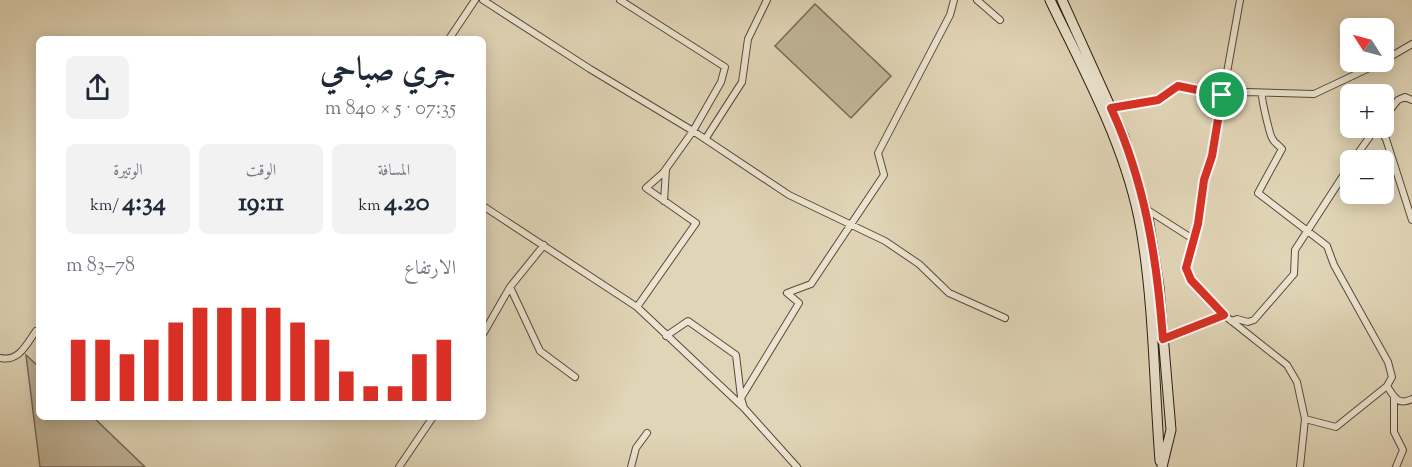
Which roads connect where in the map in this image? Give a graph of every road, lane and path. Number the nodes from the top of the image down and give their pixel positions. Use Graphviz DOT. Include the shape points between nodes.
graph roads {
  1 [pos="475,0"];
  2 [pos="483,0"];
  3 [pos="620,0"];
  4 [pos="767,0"];
  5 [pos="954,0"];
  6 [pos="977,0"];
  7 [pos="1050,0"];
  8 [pos="1062,0"];
  9 [pos="1240,0"];
  10 [pos="1000,20"];
  11 [pos="451,36"];
  12 [pos="1412,44"];
  13 [pos="1394,54"];
  14 [pos="1359,72"];
  15 [pos="1262,94"];
  16 [pos="1222,95"];
  17 [pos="1412,100"];
  18 [pos="1394,105"];
  19 [pos="1111,108"];
  20 [pos="693,130"];
  21 [pos="705,138"];
  22 [pos="1370,138"];
  23 [pos="1385,138"];
  24 [pos="1361,150"];
  25 [pos="666,170"];
  26 [pos="1340,181"];
  27 [pos="664,201"];
  28 [pos="486,208"];
  29 [pos="1146,209"];
  30 [pos="1412,220"];
  31 [pos="852,225"];
  32 [pos="1308,231"];
  33 [pos="1193,239"];
  34 [pos="544,245"];
  35 [pos="510,287"];
  36 [pos="637,308"];
  37 [pos="1224,315"];
  38 [pos="1005,318"];
  39 [pos="1231,321"];
  40 [pos="486,329"];
  41 [pos="36,331"];
  42 [pos="666,336"];
  43 [pos="1163,339"];
  44 [pos="0,358"];
  45 [pos="575,377"];
  46 [pos="1386,386"];
  47 [pos="741,398"];
  48 [pos="1394,398"];
  49 [pos="1412,399"];
  50 [pos="744,408"];
  51 [pos="1305,419"];
  52 [pos="431,420"];
  53 [pos="646,433"];
  54 [pos="1397,464"];
  55 [pos="399,467"];
  56 [pos="631,467"];
  57 [pos="798,467"];
  58 [pos="1161,467"];
  59 [pos="1300,467"];
  60 [pos="1404,467"];
  1 -- 11 [label="street"];
  2 -- 20 [label="street"];
  3 -- 20 [label="street" via="725,67 721,82"];
  4 -- 21 [label="street" via="748,39 742,82"];
  5 -- 31 [label="street" via="950,15 878,153 884,175"];
  6 -- 10 [label="street"];
  7 -- 58 [label="main road" via="1121,155 1141,227 1150,298"];
  8 -- 19 [label="main road"];
  9 -- 16 [label="street"];
  12 -- 13 [label="street"];
  14 -- 15 [label="street" via="1314,94"];
  15 -- 16 [label="street"];
  15 -- 32 [label="street" via="1271,136 1282,149 1258,193"];
  16 -- 19 [label="street" via="1178,86 1158,100"];
  16 -- 33 [label="street"];
  17 -- 18 [label="street" via="1405,97"];
  19 -- 29 [label="main road"];
  20 -- 21 [label="street"];
  20 -- 25 [label="street"];
  21 -- 31 [label="street" via="789,195"];
  22 -- 24 [label="street"];
  23 -- 30 [label="street"];
  25 -- 27 [label="street"];
  25 -- 27 [label="street" via="646,188"];
  26 -- 32 [label="street"];
  27 -- 36 [label="street" via="696,223"];
  28 -- 34 [label="street"];
  29 -- 33 [label="street"];
  29 -- 43 [label="main road"];
  31 -- 38 [label="street" via="919,264 949,293"];
  31 -- 47 [label="street" via="811,284 787,293 799,303"];
  32 -- 39 [label="street" via="1295,250 1294,274 1263,313 1251,322"];
  32 -- 46 [label="street" via="1327,246 1386,356 1392,373"];
  33 -- 37 [label="street" via="1187,275"];
  34 -- 35 [label="street"];
  34 -- 36 [label="street"];
  35 -- 40 [label="street"];
  35 -- 45 [label="street" via="540,351"];
  36 -- 42 [label="street"];
  37 -- 39 [label="street"];
  37 -- 43 [label="street"];
  39 -- 51 [label="street" via="1287,365 1297,382"];
  41 -- 44 [label="street" via="16,357"];
  42 -- 47 [label="street" via="688,321 736,355"];
  42 -- 50 [label="street"];
  43 -- 58 [label="main road" via="1170,430"];
  46 -- 48 [label="street"];
  46 -- 51 [label="street" via="1336,428"];
  47 -- 50 [label="street"];
  48 -- 49 [label="street" via="1401,402"];
  48 -- 54 [label="street" via="1394,432 1403,450"];
  50 -- 57 [label="street"];
  51 -- 59 [label="street"];
  52 -- 55 [label="street"];
  53 -- 56 [label="street" via="636,448"];
  54 -- 60 [label="street"];
}
